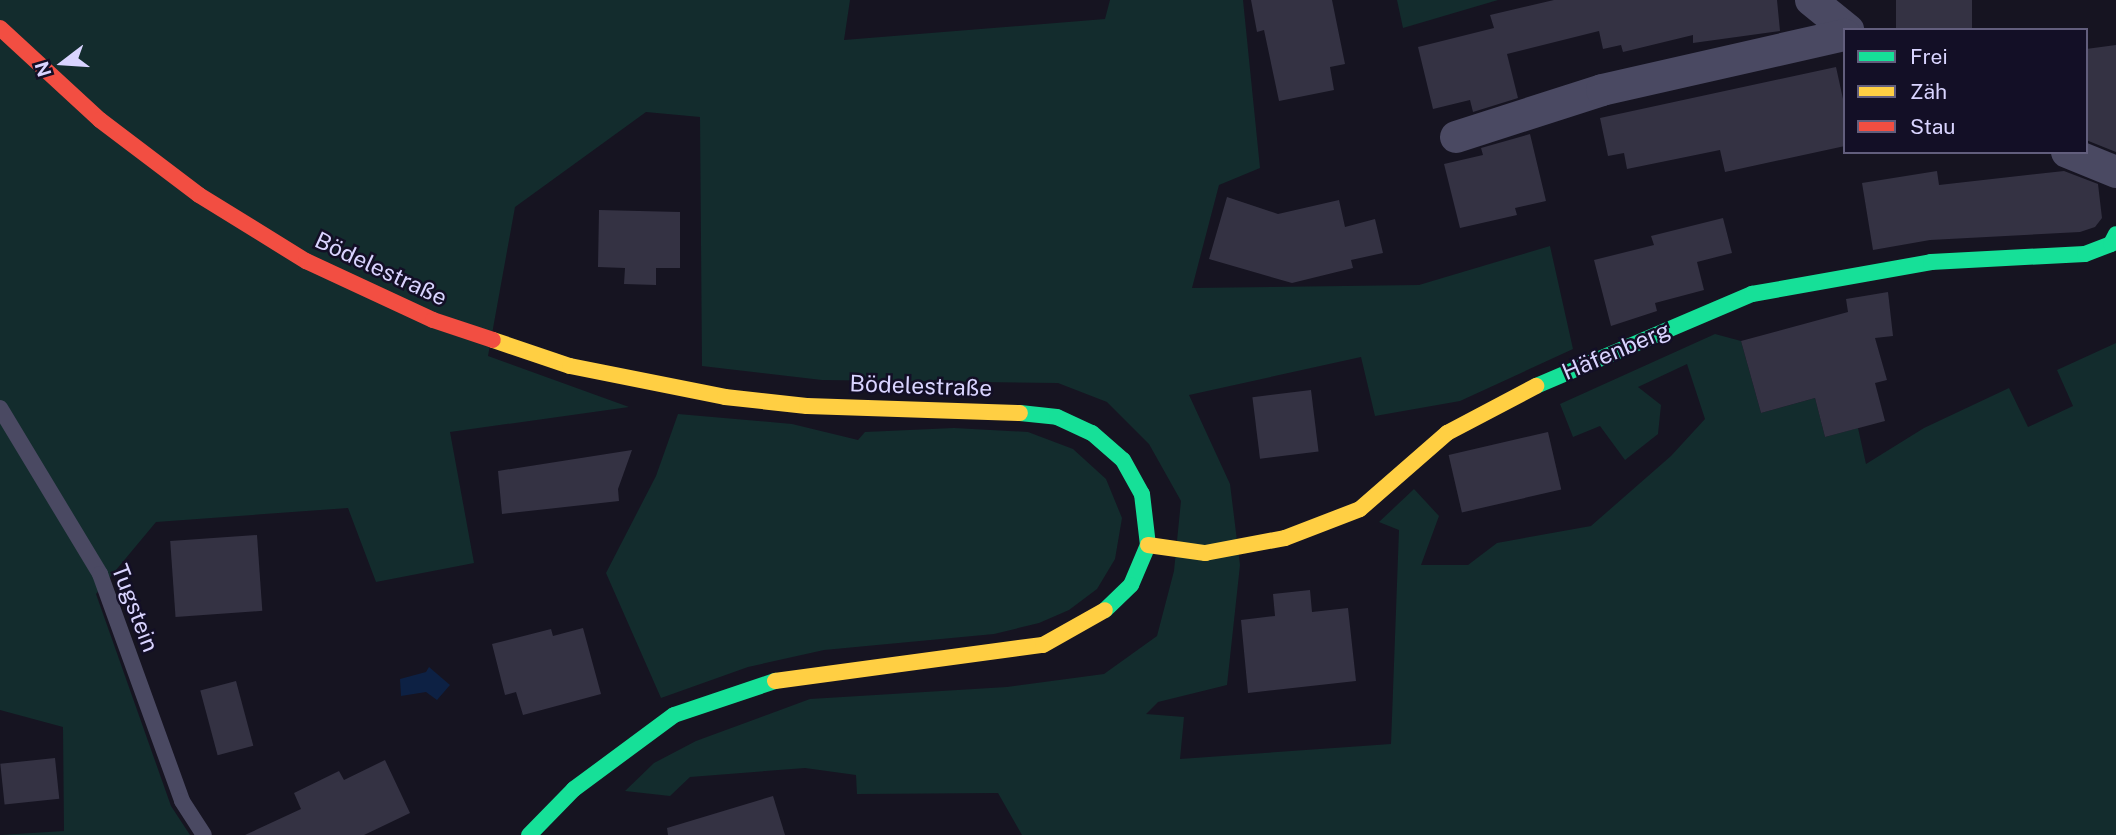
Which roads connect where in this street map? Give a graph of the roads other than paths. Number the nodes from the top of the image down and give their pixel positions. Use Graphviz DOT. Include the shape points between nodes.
graph roads {
  1 [pos="1811,0"];
  2 [pos="0,27"];
  3 [pos="1846,28"];
  4 [pos="1843,36"];
  5 [pos="1456,137"];
  6 [pos="2072,154"];
  7 [pos="2116,172"];
  8 [pos="2116,234"];
  9 [pos="0,408"];
  10 [pos="1148,545"];
  11 [pos="204,835"];
  12 [pos="529,835"];
  1 -- 3 [label="street"];
  2 -- 10 [label="main road, Bödelestraße" via="100,120 199,195 306,261 433,320 570,366 724,397 807,406 975,408 1057,417 1092,433 1123,460 1142,494"];
  4 -- 5 [label="street" via="1602,90"];
  6 -- 7 [label="street"];
  8 -- 10 [label="main road, Häfenberg" via="2111,244 2085,254 1931,262 1752,294 1522,392 1458,427 1360,509 1284,538 1205,553"];
  9 -- 11 [label="lane, Tugstein" via="100,573 182,801"];
  10 -- 12 [label="main road, Bödelestraße" via="1131,585 1097,618 1043,645 779,680 674,715 574,789"];
}
